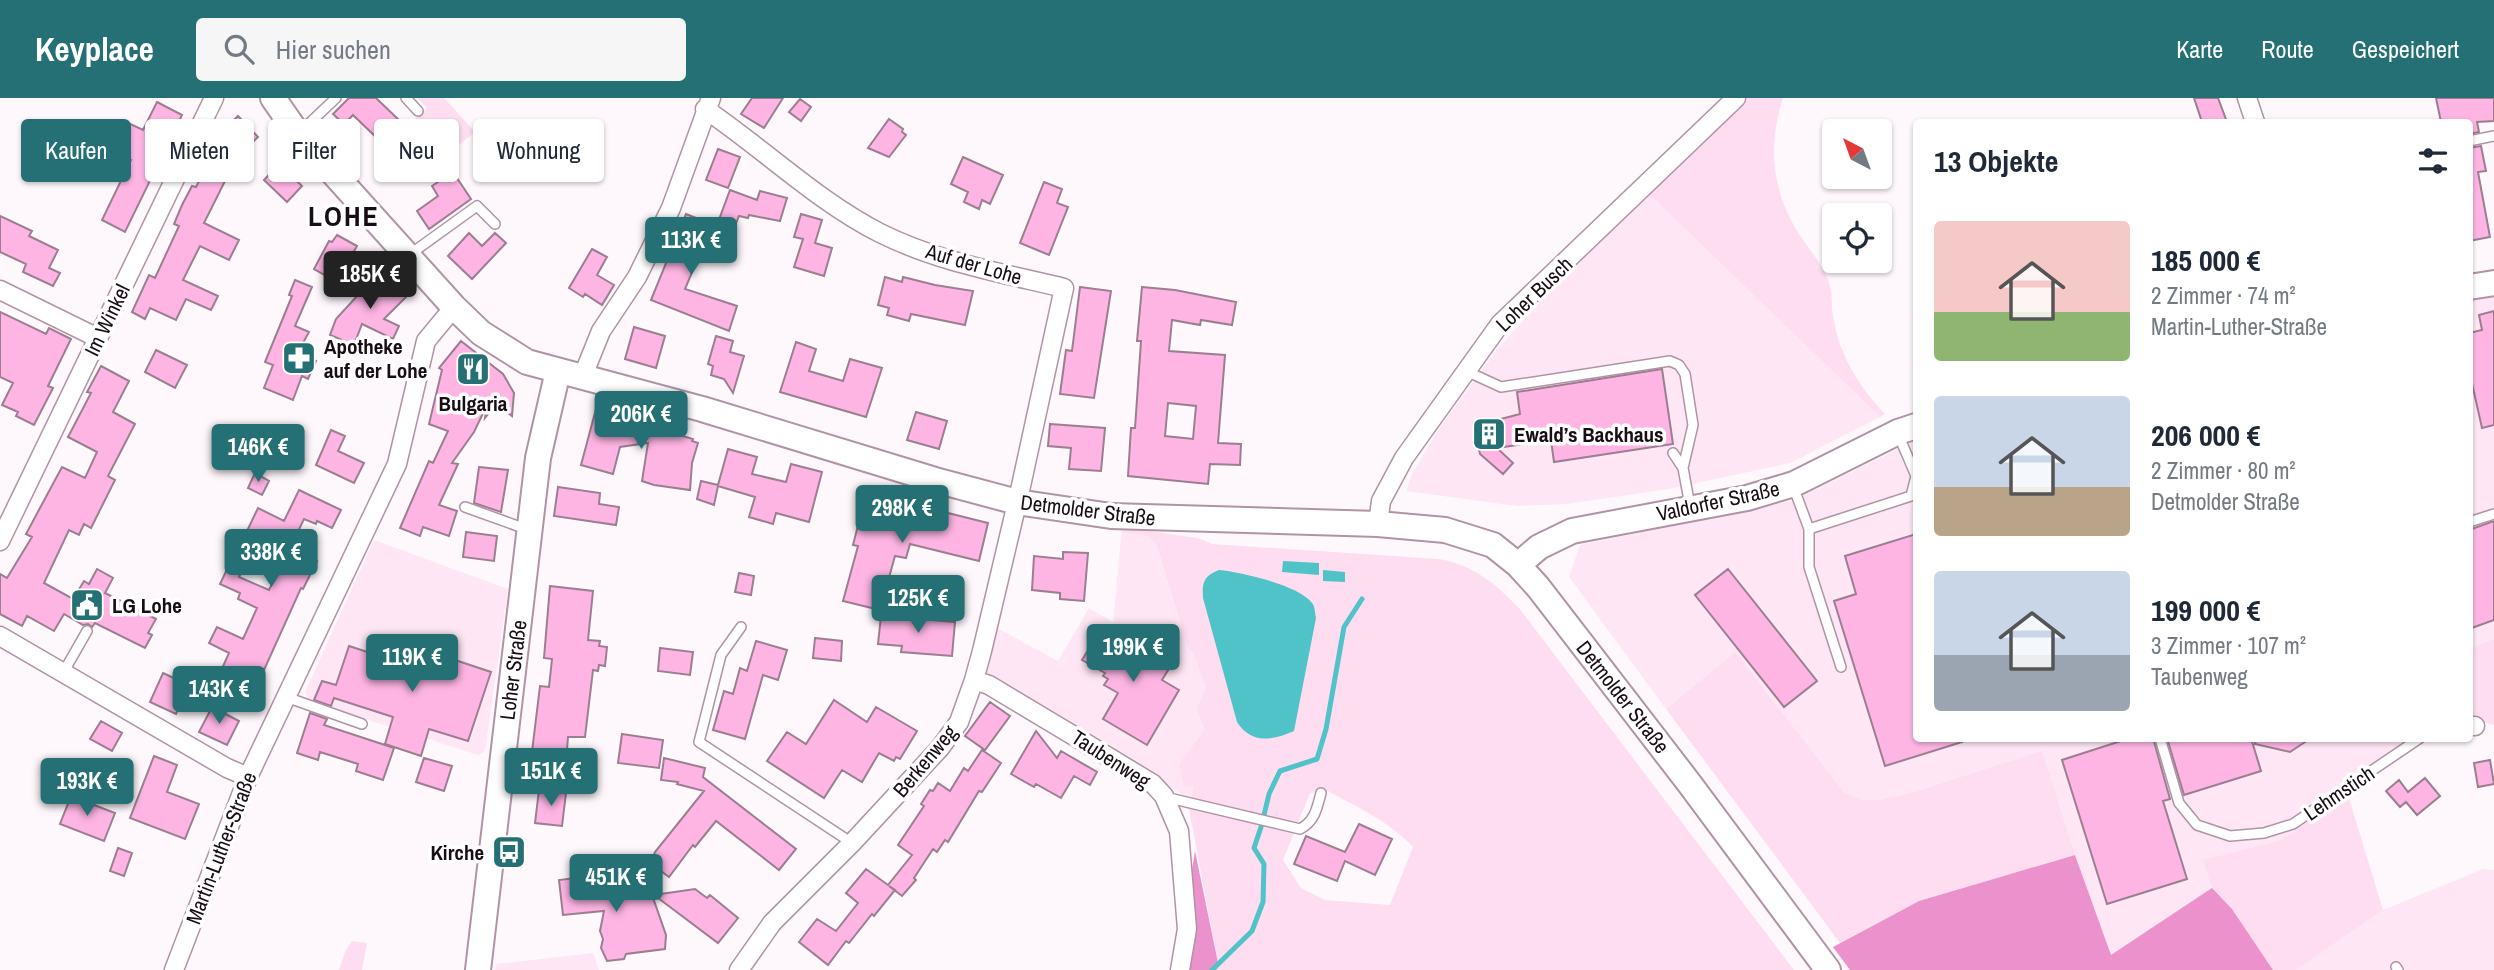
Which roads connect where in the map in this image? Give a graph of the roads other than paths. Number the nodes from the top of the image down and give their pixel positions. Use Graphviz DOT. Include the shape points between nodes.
graph roads {
  1 [pos="214,98"];
  2 [pos="273,98"];
  3 [pos="336,98"];
  4 [pos="406,98"];
  5 [pos="1736,98"];
  6 [pos="2247,98"];
  7 [pos="708,104"];
  8 [pos="418,110"];
  9 [pos="288,119"];
  10 [pos="314,119"];
  11 [pos="2254,119"];
  12 [pos="2494,136"];
  13 [pos="2473,140"];
  14 [pos="341,182"];
  15 [pos="495,224"];
  16 [pos="408,256"];
  17 [pos="2494,282"];
  18 [pos="2473,286"];
  19 [pos="0,290"];
  20 [pos="454,307"];
  21 [pos="98,338"];
  22 [pos="1466,371"];
  23 [pos="570,375"];
  24 [pos="1907,429"];
  25 [pos="1673,453"];
  26 [pos="1913,460"];
  27 [pos="1683,468"];
  28 [pos="1792,484"];
  29 [pos="1913,488"];
  30 [pos="1017,502"];
  31 [pos="465,507"];
  32 [pos="1690,508"];
  33 [pos="2494,513"];
  34 [pos="2473,521"];
  35 [pos="1378,524"];
  36 [pos="1809,529"];
  37 [pos="530,531"];
  38 [pos="0,541"];
  39 [pos="1518,565"];
  40 [pos="741,627"];
  41 [pos="87,631"];
  42 [pos="0,636"];
  43 [pos="1841,667"];
  44 [pos="62,674"];
  45 [pos="974,680"];
  46 [pos="284,696"];
  47 [pos="362,724"];
  48 [pos="2161,742"];
  49 [pos="2414,742"];
  50 [pos="248,777"];
  51 [pos="1321,793"];
  52 [pos="1164,796"];
  53 [pos="852,843"];
  54 [pos="174,970"];
  55 [pos="478,970"];
  56 [pos="739,970"];
  57 [pos="1180,970"];
  58 [pos="1828,970"];
  1 -- 21 [label="street, Im Winkel"];
  2 -- 9 [label="main road, Detmolder Straße"];
  3 -- 10 [label="lane"];
  4 -- 8 [label="lane"];
  5 -- 22 [label="street, Loher Busch" via="1500,324"];
  6 -- 11 [label="street"];
  7 -- 23 [label="street" via="671,208 637,276"];
  7 -- 30 [label="street, Auf der Lohe" via="828,200 880,233 942,259 1065,288"];
  12 -- 13 [label="lane"];
  14 -- 16 [label="main road, Detmolder Straße"];
  15 -- 16 [label="lane" via="477,206"];
  16 -- 20 [label="main road, Detmolder Straße"];
  17 -- 18 [label="main road"];
  19 -- 21 [label="street"];
  20 -- 23 [label="main road, Detmolder Straße" via="481,333 527,362"];
  20 -- 46 [label="street, Martin-Luther-Straße" via="426,341 397,464"];
  21 -- 38 [label="street, Im Winkel"];
  22 -- 27 [label="lane" via="1501,387 1670,361 1679,365 1685,374 1693,425"];
  22 -- 35 [label="street, Loher Busch" via="1404,458 1381,501"];
  23 -- 30 [label="main road, Detmolder Straße" via="702,408"];
  23 -- 37 [label="main road, Loher Straße" via="538,458"];
  24 -- 26 [label="lane"];
  24 -- 28 [label="main road, Valdorfer Straße"];
  25 -- 27 [label="lane"];
  27 -- 32 [label="lane"];
  28 -- 32 [label="main road, Valdorfer Straße"];
  28 -- 36 [label="lane"];
  29 -- 36 [label="lane" via="1911,496"];
  30 -- 35 [label="main road, Detmolder Straße" via="1111,516"];
  30 -- 45 [label="street, Berkenweg"];
  31 -- 37 [label="lane"];
  32 -- 39 [label="main road, Valdorfer Straße" via="1572,531 1539,547"];
  33 -- 34 [label="lane"];
  35 -- 39 [label="main road, Detmolder Straße" via="1468,536 1493,545"];
  36 -- 43 [label="lane" via="1809,567"];
  37 -- 55 [label="main road, Loher Straße"];
  39 -- 58 [label="main road, Detmolder Straße"];
  40 -- 53 [label="lane" via="722,655 699,742"];
  41 -- 44 [label="lane"];
  42 -- 44 [label="street"];
  44 -- 50 [label="street"];
  45 -- 52 [label="street, Taubenweg" via="1153,784"];
  45 -- 53 [label="street, Berkenweg" via="959,722 940,748"];
  46 -- 47 [label="lane"];
  46 -- 50 [label="street, Martin-Luther-Straße"];
  48 -- 49 [label="lane, Lehmstich" via="2179,803 2197,825 2230,836 2293,824"];
  50 -- 54 [label="street, Martin-Luther-Straße"];
  51 -- 52 [label="lane" via="1315,815 1300,829"];
  52 -- 57 [label="street, Taubenweg" via="1179,831 1187,929"];
  53 -- 56 [label="street, Berkenweg" via="772,923"];
}
